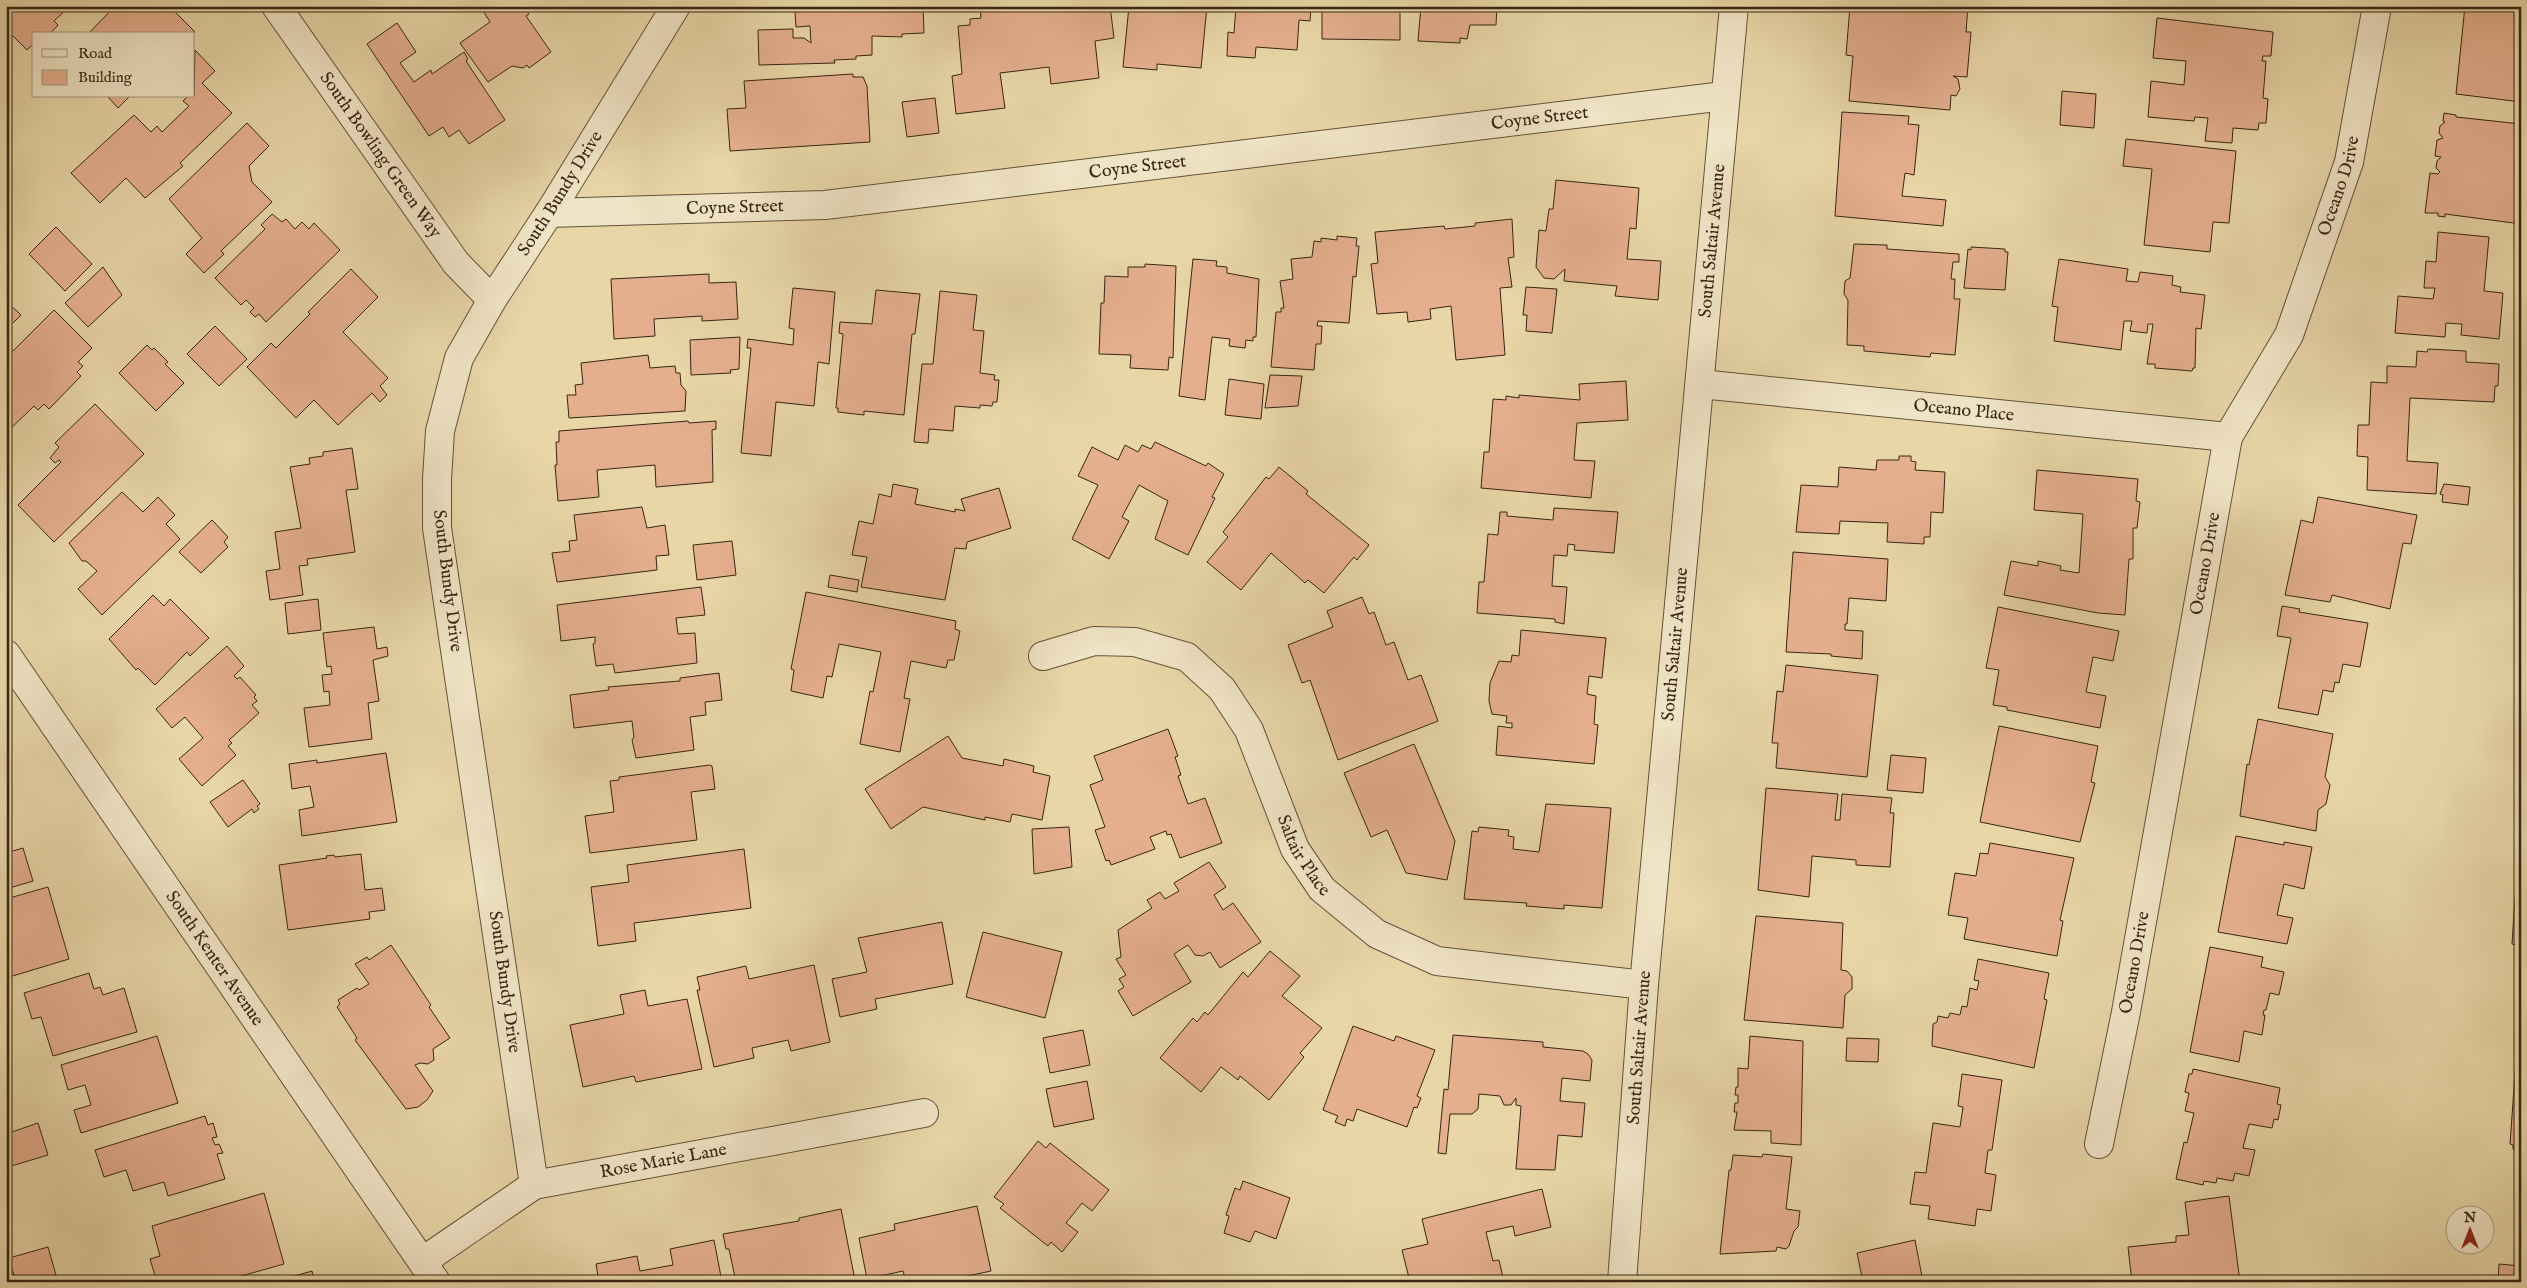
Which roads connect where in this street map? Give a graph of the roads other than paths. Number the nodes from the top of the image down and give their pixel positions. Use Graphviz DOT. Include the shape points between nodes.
graph roads {
  1 [pos="276,6"];
  2 [pos="676,6"];
  3 [pos="1734,6"];
  4 [pos="2377,6"];
  5 [pos="1724,96"];
  6 [pos="548,213"];
  7 [pos="492,300"];
  8 [pos="1700,384"];
  9 [pos="2228,437"];
  10 [pos="6,654"];
  11 [pos="1043,656"];
  12 [pos="1644,985"];
  13 [pos="924,1113"];
  14 [pos="2099,1144"];
  15 [pos="534,1185"];
  16 [pos="430,1271"];
  17 [pos="1622,1282"];
  1 -- 7 [label="street, South Bowling Green Way" via="456,263"];
  2 -- 6 [label="street, South Bundy Drive"];
  3 -- 5 [label="street, South Saltair Avenue"];
  4 -- 9 [label="street, Oceano Drive" via="2346,172 2289,335"];
  5 -- 6 [label="street, Coyne Street" via="825,206"];
  5 -- 8 [label="street, South Saltair Avenue"];
  6 -- 7 [label="street, South Bundy Drive"];
  7 -- 15 [label="street, South Bundy Drive" via="459,358 440,431 437,528"];
  8 -- 9 [label="street, Oceano Place"];
  8 -- 12 [label="street, South Saltair Avenue"];
  9 -- 14 [label="street, Oceano Drive" via="2126,1012"];
  10 -- 16 [label="street, South Kenter Avenue"];
  11 -- 12 [label="street, Saltair Place" via="1094,641 1135,642 1187,657 1222,689 1249,730 1295,849 1322,889 1377,934 1437,961"];
  12 -- 17 [label="street, South Saltair Avenue"];
  13 -- 15 [label="street, Rose Marie Lane"];
  15 -- 16 [label="street, Rose Marie Lane"];
}
